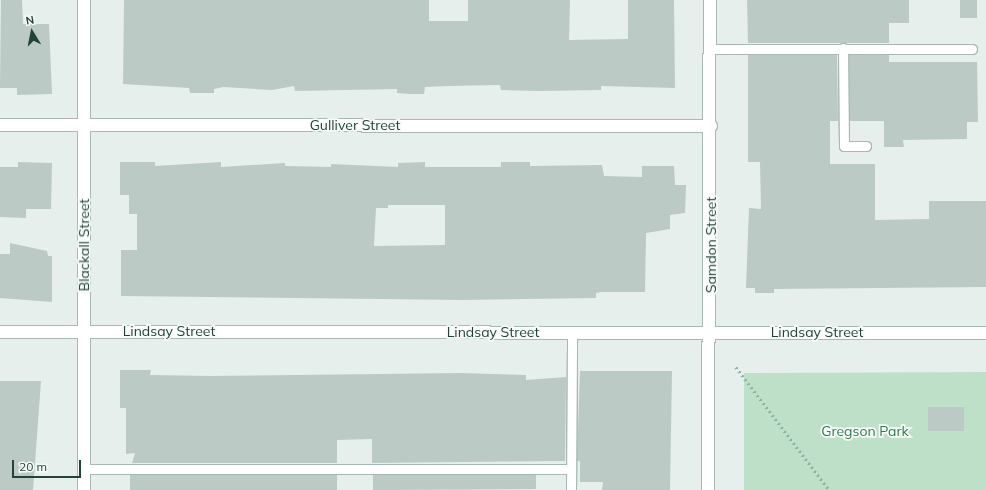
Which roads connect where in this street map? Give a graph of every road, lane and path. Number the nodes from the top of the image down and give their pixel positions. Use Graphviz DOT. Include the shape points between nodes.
graph roads {
  1 [pos="84,0"];
  2 [pos="710,0"];
  3 [pos="843,48"];
  4 [pos="711,49"];
  5 [pos="972,49"];
  6 [pos="0,125"];
  7 [pos="84,125"];
  8 [pos="711,126"];
  9 [pos="866,146"];
  10 [pos="84,331"];
  11 [pos="0,332"];
  12 [pos="572,332"];
  13 [pos="710,332"];
  14 [pos="986,333"];
  15 [pos="736,367"];
  16 [pos="84,469"];
  17 [pos="571,469"];
  18 [pos="84,490"];
  19 [pos="571,490"];
  20 [pos="708,490"];
  21 [pos="828,490"];
  1 -- 7 [label="street, Blackall Street"];
  2 -- 4 [label="street, Samdon Street"];
  3 -- 4 [label="lane"];
  3 -- 5 [label="lane"];
  3 -- 9 [label="lane" via="844,146"];
  4 -- 8 [label="street, Samdon Street"];
  6 -- 7 [label="street, Gulliver Street"];
  7 -- 8 [label="street, Gulliver Street"];
  7 -- 10 [label="street, Blackall Street"];
  8 -- 13 [label="street, Samdon Street"];
  10 -- 11 [label="street, Lindsay Street"];
  10 -- 12 [label="street, Lindsay Street"];
  10 -- 16 [label="street, Blackall Street"];
  12 -- 13 [label="street, Lindsay Street"];
  12 -- 17 [label="lane"];
  13 -- 14 [label="street, Lindsay Street"];
  13 -- 20 [label="street, Samdon Street"];
  15 -- 21 [label="path"];
  16 -- 17 [label="lane"];
  16 -- 18 [label="street, Blackall Street"];
  17 -- 19 [label="lane"];
}
